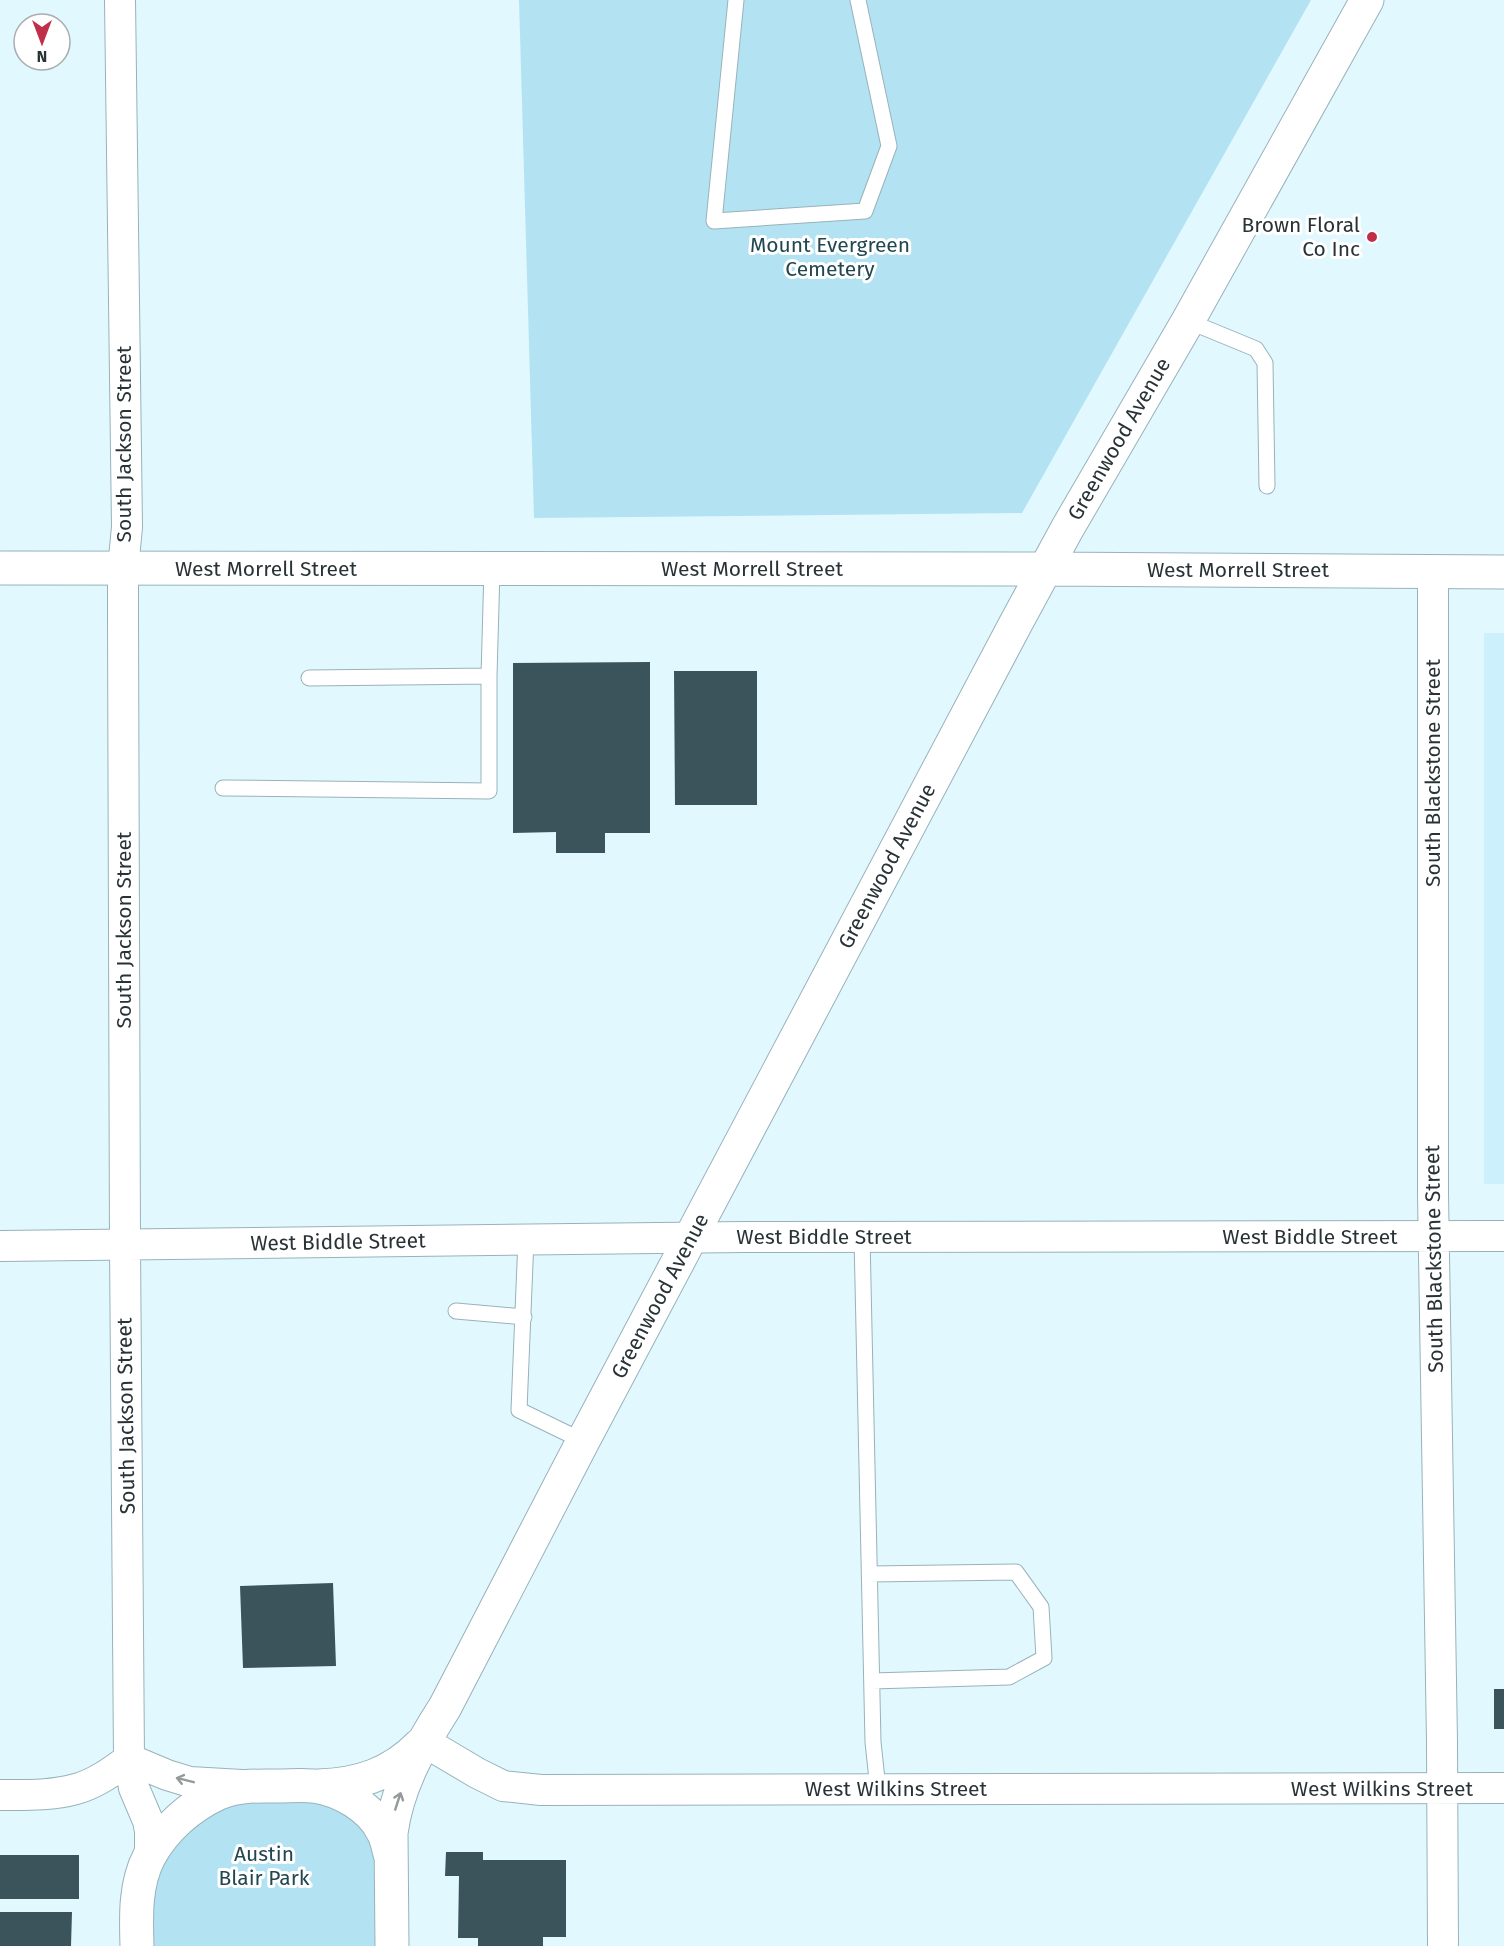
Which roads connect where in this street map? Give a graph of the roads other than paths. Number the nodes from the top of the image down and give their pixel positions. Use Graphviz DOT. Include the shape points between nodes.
graph roads {
  1 [pos="120,0"];
  2 [pos="736,0"];
  3 [pos="858,0"];
  4 [pos="1368,0"];
  5 [pos="1188,321"];
  6 [pos="1268,486"];
  7 [pos="0,568"];
  8 [pos="123,569"];
  9 [pos="492,569"];
  10 [pos="1047,569"];
  11 [pos="1433,572"];
  12 [pos="1504,572"];
  13 [pos="489,676"];
  14 [pos="309,678"];
  15 [pos="223,788"];
  16 [pos="1504,1236"];
  17 [pos="691,1237"];
  18 [pos="861,1237"];
  19 [pos="1434,1237"];
  20 [pos="526,1239"];
  21 [pos="125,1245"];
  22 [pos="0,1246"];
  23 [pos="456,1311"];
  24 [pos="524,1317"];
  25 [pos="583,1441"];
  26 [pos="870,1574"];
  27 [pos="872,1681"];
  28 [pos="423,1741"];
  29 [pos="129,1759"];
  30 [pos="243,1785"];
  31 [pos="313,1786"];
  32 [pos="1443,1788"];
  33 [pos="1504,1788"];
  34 [pos="878,1789"];
  35 [pos="0,1795"];
  36 [pos="150,1856"];
  37 [pos="391,1859"];
  38 [pos="136,1946"];
  39 [pos="392,1946"];
  40 [pos="1443,1946"];
  1 -- 8 [label="street, South Jackson Street" via="127,527"];
  2 -- 3 [label="lane" via="714,221 865,211 888,146"];
  4 -- 5 [label="street, Greenwood Avenue"];
  5 -- 6 [label="lane" via="1256,349 1265,363"];
  5 -- 10 [label="street, Greenwood Avenue"];
  7 -- 8 [label="street, West Morrell Street"];
  8 -- 9 [label="street, West Morrell Street"];
  8 -- 21 [label="street, South Jackson Street"];
  9 -- 10 [label="street, West Morrell Street"];
  9 -- 13 [label="lane"];
  10 -- 11 [label="street, West Morrell Street"];
  10 -- 17 [label="street, Greenwood Avenue"];
  11 -- 12 [label="street, West Morrell Street"];
  11 -- 19 [label="street, South Blackstone Street"];
  13 -- 14 [label="lane"];
  13 -- 15 [label="lane" via="489,791"];
  16 -- 19 [label="street, West Biddle Street"];
  17 -- 18 [label="street, West Biddle Street"];
  17 -- 20 [label="street, West Biddle Street"];
  17 -- 25 [label="street, Greenwood Avenue"];
  18 -- 19 [label="street, West Biddle Street"];
  18 -- 26 [label="lane"];
  19 -- 32 [label="street, South Blackstone Street"];
  20 -- 21 [label="street, West Biddle Street"];
  20 -- 24 [label="lane"];
  21 -- 22 [label="street, West Biddle Street"];
  21 -- 29 [label="street, South Jackson Street"];
  23 -- 24 [label="lane"];
  24 -- 25 [label="lane" via="519,1410"];
  25 -- 28 [label="street, Greenwood Avenue" via="445,1707"];
  26 -- 27 [label="lane"];
  26 -- 27 [label="lane" via="1016,1572 1041,1607 1044,1658 1009,1677"];
  27 -- 34 [label="lane"];
  28 -- 31 [label="street" via="407,1757 375,1776 349,1784"];
  28 -- 34 [label="street, West Wilkins Street" via="492,1781 518,1788"];
  37 -- 28 [label="street, one-way" via="393,1816"];
  30 -- 29 [label="street, one-way" via="190,1782"];
  29 -- 35 [label="street" via="78,1789 45,1795"];
  29 -- 36 [label="street, South Jackson Street" via="136,1794 148,1821"];
  30 -- 31 [label="street"];
  30 -- 36 [label="street, South Jackson Street" via="219,1793 184,1815 169,1828"];
  31 -- 37 [label="street" via="345,1796 373,1816 383,1832"];
  32 -- 33 [label="street, West Wilkins Street"];
  32 -- 34 [label="street, West Wilkins Street"];
  32 -- 40 [label="street, South Blackstone Street"];
  36 -- 38 [label="street, South Jackson Street" via="139,1887"];
  37 -- 39 [label="street"];
}
